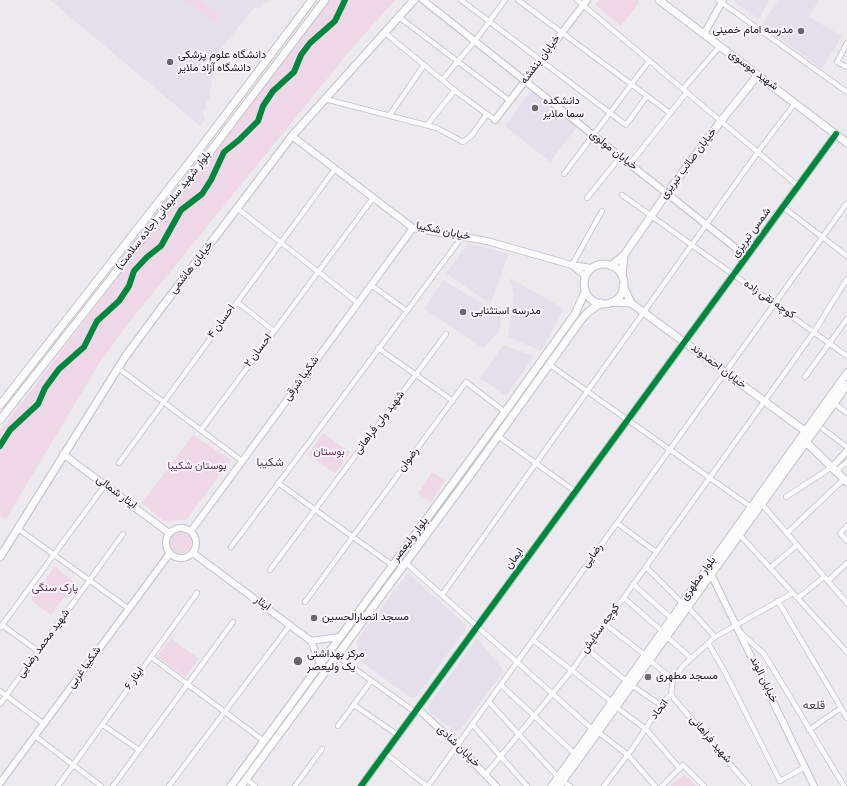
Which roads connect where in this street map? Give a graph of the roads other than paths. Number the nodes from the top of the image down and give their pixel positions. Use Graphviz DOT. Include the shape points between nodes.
graph roads {
  1 [pos="312,0"];
  2 [pos="325,0"];
  3 [pos="414,0"];
  4 [pos="423,0"];
  5 [pos="461,0"];
  6 [pos="505,0"];
  7 [pos="518,0"];
  8 [pos="577,0"];
  9 [pos="659,0"];
  10 [pos="721,1"];
  11 [pos="585,2"];
  12 [pos="398,17"];
  13 [pos="489,21"];
  14 [pos="384,32"];
  15 [pos="562,33"];
  16 [pos="704,34"];
  17 [pos="475,41"];
  18 [pos="847,45"];
  19 [pos="720,46"];
  20 [pos="540,61"];
  21 [pos="649,61"];
  22 [pos="457,62"];
  23 [pos="424,65"];
  24 [pos="847,67"];
  25 [pos="758,75"];
  26 [pos="442,80"];
  27 [pos="525,81"];
  28 [pos="632,85"];
  29 [pos="455,90"];
  30 [pos="685,91"];
  31 [pos="847,92"];
  32 [pos="647,96"];
  33 [pos="325,99"];
  34 [pos="510,101"];
  35 [pos="795,103"];
  36 [pos="670,113"];
  37 [pos="610,114"];
  38 [pos="486,115"];
  39 [pos="389,116"];
  40 [pos="495,120"];
  41 [pos="721,121"];
  42 [pos="427,125"];
  43 [pos="836,134"];
  44 [pos="594,135"];
  45 [pos="292,136"];
  46 [pos="847,143"];
  47 [pos="758,152"];
  48 [pos="621,156"];
  49 [pos="630,164"];
  50 [pos="335,169"];
  51 [pos="564,174"];
  52 [pos="798,186"];
  53 [pos="667,193"];
  54 [pos="622,195"];
  55 [pos="373,198"];
  56 [pos="587,198"];
  57 [pos="847,203"];
  58 [pos="783,207"];
  59 [pos="238,209"];
  60 [pos="602,211"];
  61 [pos="651,216"];
  62 [pos="706,224"];
  63 [pos="413,228"];
  64 [pos="462,237"];
  65 [pos="822,238"];
  66 [pos="281,242"];
  67 [pos="692,245"];
  68 [pos="624,255"];
  69 [pos="847,256"];
  70 [pos="747,257"];
  71 [pos="572,265"];
  72 [pos="611,266"];
  73 [pos="592,268"];
  74 [pos="318,272"];
  75 [pos="734,275"];
  76 [pos="585,276"];
  77 [pos="622,276"];
  78 [pos="847,280"];
  79 [pos="371,285"];
  80 [pos="623,286"];
  81 [pos="585,292"];
  82 [pos="237,302"];
  83 [pos="611,302"];
  84 [pos="631,302"];
  85 [pos="358,303"];
  86 [pos="601,304"];
  87 [pos="774,304"];
  88 [pos="407,311"];
  89 [pos="645,312"];
  90 [pos="847,319"];
  91 [pos="274,331"];
  92 [pos="814,332"];
  93 [pos="446,334"];
  94 [pos="685,343"];
  95 [pos="829,343"];
  96 [pos="378,348"];
  97 [pos="847,356"];
  98 [pos="550,365"];
  99 [pos="118,368"];
  100 [pos="725,372"];
  101 [pos="847,373"];
  102 [pos="415,375"];
  103 [pos="804,377"];
  104 [pos="847,385"];
  105 [pos="587,392"];
  106 [pos="453,401"];
  107 [pos="164,402"];
  108 [pos="764,402"];
  109 [pos="834,403"];
  110 [pos="0,405"];
  111 [pos="505,412"];
  112 [pos="847,413"];
  113 [pos="0,420"];
  114 [pos="628,420"];
  115 [pos="823,429"];
  116 [pos="201,430"];
  117 [pos="805,431"];
  118 [pos="498,436"];
  119 [pos="806,442"];
  120 [pos="847,447"];
  121 [pos="670,450"];
  122 [pos="847,451"];
  123 [pos="63,454"];
  124 [pos="242,461"];
  125 [pos="847,462"];
  126 [pos="118,463"];
  127 [pos="536,463"];
  128 [pos="834,469"];
  129 [pos="710,477"];
  130 [pos="846,480"];
  131 [pos="278,483"];
  132 [pos="105,486"];
  133 [pos="576,492"];
  134 [pos="786,497"];
  135 [pos="761,504"];
  136 [pos="751,507"];
  137 [pos="314,511"];
  138 [pos="617,523"];
  139 [pos="847,526"];
  140 [pos="17,528"];
  141 [pos="191,531"];
  142 [pos="169,533"];
  143 [pos="787,533"];
  144 [pos="123,534"];
  145 [pos="739,534"];
  146 [pos="352,537"];
  147 [pos="847,541"];
  148 [pos="797,545"];
  149 [pos="231,547"];
  150 [pos="656,552"];
  151 [pos="170,553"];
  152 [pos="193,553"];
  153 [pos="54,555"];
  154 [pos="0,556"];
  155 [pos="406,563"];
  156 [pos="847,563"];
  157 [pos="392,565"];
  158 [pos="646,566"];
  159 [pos="770,568"];
  160 [pos="270,570"];
  161 [pos="712,574"];
  162 [pos="824,577"];
  163 [pos="89,580"];
  164 [pos="828,581"];
  165 [pos="633,584"];
  166 [pos="197,593"];
  167 [pos="793,593"];
  168 [pos="442,595"];
  169 [pos="624,598"];
  170 [pos="798,598"];
  171 [pos="846,600"];
  172 [pos="778,601"];
  173 [pos="305,602"];
  174 [pos="684,604"];
  175 [pos="129,609"];
  176 [pos="671,618"];
  177 [pos="233,622"];
  178 [pos="605,624"];
  179 [pos="290,625"];
  180 [pos="1,626"];
  181 [pos="478,627"];
  182 [pos="738,628"];
  183 [pos="664,633"];
  184 [pos="339,637"];
  185 [pos="715,637"];
  186 [pos="533,640"];
  187 [pos="311,641"];
  188 [pos="708,643"];
  189 [pos="587,649"];
  190 [pos="38,651"];
  191 [pos="847,652"];
  192 [pos="337,656"];
  193 [pos="151,657"];
  194 [pos="647,657"];
  195 [pos="691,658"];
  196 [pos="320,663"];
  197 [pos="516,663"];
  198 [pos="572,670"];
  199 [pos="673,679"];
  200 [pos="371,681"];
  201 [pos="629,683"];
  202 [pos="188,685"];
  203 [pos="501,685"];
  204 [pos="0,691"];
  205 [pos="552,694"];
  206 [pos="671,695"];
  207 [pos="6,696"];
  208 [pos="488,702"];
  209 [pos="0,704"];
  210 [pos="614,704"];
  211 [pos="354,705"];
  212 [pos="661,705"];
  213 [pos="841,708"];
  214 [pos="417,710"];
  215 [pos="225,712"];
  216 [pos="534,716"];
  217 [pos="847,718"];
  218 [pos="44,724"];
  219 [pos="472,724"];
  220 [pos="103,725"];
  221 [pos="338,726"];
  222 [pos="646,729"];
  223 [pos="595,730"];
  224 [pos="810,730"];
  225 [pos="398,735"];
  226 [pos="518,735"];
  227 [pos="35,736"];
  228 [pos="264,741"];
  229 [pos="457,745"];
  230 [pos="322,749"];
  231 [pos="139,750"];
  232 [pos="386,753"];
  233 [pos="575,754"];
  234 [pos="628,755"];
  235 [pos="500,757"];
  236 [pos="73,765"];
  237 [pos="682,767"];
  238 [pos="805,767"];
  239 [pos="486,774"];
  240 [pos="246,779"];
  241 [pos="560,781"];
  242 [pos="0,783"];
  243 [pos="746,785"];
  244 [pos="58,786"];
  245 [pos="100,786"];
  246 [pos="113,786"];
  247 [pos="170,786"];
  248 [pos="231,786"];
  249 [pos="241,786"];
  250 [pos="255,786"];
  251 [pos="295,786"];
  252 [pos="361,786"];
  253 [pos="427,786"];
  254 [pos="496,786"];
  255 [pos="527,786"];
  256 [pos="552,786"];
  257 [pos="570,786"];
  258 [pos="604,786"];
  259 [pos="655,786"];
  260 [pos="662,786"];
  261 [pos="704,786"];
  262 [pos="814,786"];
  263 [pos="844,786"];
  1 -- 110 [label="main road, بلوار شهید سلیمانی (جاده سلامت)"];
  2 -- 113 [label="main road, بلوار شهید سلیمانی (جاده سلامت)" via="200,165"];
  3 -- 12 [label="main road, خیابان هاشمی"];
  4 -- 17 [label="street, خیابان مولوی"];
  5 -- 13 [label="street"];
  6 -- 13 [label="street"];
  7 -- 15 [label="street"];
  8 -- 11 [label="street"];
  9 -- 16 [label="main road, شهید موسوی"];
  10 -- 16 [label="street"];
  10 -- 31 [label="street"];
  11 -- 15 [label="street, خیابان بنفشه"];
  11 -- 21 [label="street"];
  12 -- 14 [label="main road, خیابان هاشمی"];
  12 -- 22 [label="street"];
  13 -- 17 [label="street"];
  13 -- 20 [label="street"];
  14 -- 23 [label="street"];
  14 -- 33 [label="main road, خیابان هاشمی"];
  15 -- 20 [label="street, خیابان بنفشه"];
  15 -- 28 [label="street"];
  16 -- 19 [label="main road, شهید موسوی"];
  17 -- 22 [label="street"];
  17 -- 27 [label="street, خیابان مولوی"];
  18 -- 24 [label="street" via="837,62"];
  19 -- 25 [label="main road, شهید موسوی"];
  19 -- 30 [label="street"];
  20 -- 27 [label="street, خیابان بنفشه"];
  20 -- 37 [label="street"];
  21 -- 28 [label="street"];
  21 -- 30 [label="street"];
  22 -- 26 [label="street"];
  22 -- 34 [label="street"];
  23 -- 26 [label="street"];
  23 -- 39 [label="street"];
  25 -- 35 [label="main road, شهید موسوی"];
  25 -- 41 [label="main road, خیابان صائب تبریزی"];
  26 -- 29 [label="street"];
  27 -- 34 [label="street, خیابان بنفشه"];
  27 -- 44 [label="street, خیابان مولوی"];
  28 -- 32 [label="street"];
  28 -- 37 [label="street"];
  29 -- 38 [label="street"];
  29 -- 42 [label="street"];
  30 -- 36 [label="street"];
  30 -- 41 [label="street"];
  32 -- 36 [label="street"];
  32 -- 37 [label="street" via="626,125"];
  33 -- 39 [label="street"];
  33 -- 45 [label="main road, خیابان هاشمی"];
  34 -- 40 [label="street, خیابان بنفشه"];
  35 -- 43 [label="main road, شهید موسوی"];
  35 -- 47 [label="street"];
  36 -- 49 [label="street"];
  37 -- 44 [label="street"];
  38 -- 40 [label="street"];
  38 -- 42 [label="street" via="472,135 463,142"];
  39 -- 42 [label="street"];
  41 -- 47 [label="street"];
  41 -- 53 [label="main road, خیابان صائب تبریزی"];
  43 -- 46 [label="main road, شهید موسوی"];
  43 -- 52 [label="street, شمس تبریزی"];
  44 -- 48 [label="street, خیابان مولوی"];
  44 -- 51 [label="street"];
  45 -- 50 [label="street, خیابان شکیبا"];
  45 -- 59 [label="main road, خیابان هاشمی"];
  47 -- 52 [label="street"];
  47 -- 62 [label="street"];
  48 -- 49 [label="street, خیابان مولوی"];
  48 -- 56 [label="street"];
  49 -- 53 [label="street, خیابان مولوی"];
  50 -- 55 [label="street, خیابان شکیبا"];
  50 -- 66 [label="street, احسان ۴"];
  52 -- 58 [label="street, شمس تبریزی"];
  53 -- 61 [label="main road, خیابان صائب تبریزی"];
  53 -- 62 [label="street, خیابان مولوی"];
  54 -- 61 [label="street, کوچه نقی زاده"];
  55 -- 63 [label="street, خیابان شکیبا"];
  55 -- 74 [label="street, احسان ۲"];
  57 -- 65 [label="street, رضایی"];
  58 -- 65 [label="street"];
  58 -- 70 [label="street, شمس تبریزی"];
  59 -- 66 [label="street"];
  59 -- 99 [label="main road, خیابان هاشمی"];
  60 -- 71 [label="street"];
  61 -- 67 [label="street, کوچه نقی زاده"];
  61 -- 68 [label="main road, خیابان صائب تبریزی"];
  62 -- 67 [label="street"];
  62 -- 70 [label="street, خیابان مولوی"];
  63 -- 64 [label="street, خیابان شکیبا"];
  63 -- 79 [label="street, شکیبا شرقی"];
  64 -- 71 [label="street, خیابان شکیبا" via="487,241"];
  64 -- 88 [label="street"];
  65 -- 69 [label="street"];
  65 -- 87 [label="street, رضایی"];
  66 -- 74 [label="street"];
  66 -- 82 [label="street, احسان ۴"];
  67 -- 75 [label="street, کوچه نقی زاده"];
  67 -- 89 [label="street"];
  68 -- 72 [label="main road"];
  68 -- 77 [label="main road"];
  70 -- 75 [label="street, شمس تبریزی"];
  71 -- 73 [label="street, خیابان شکیبا"];
  71 -- 76 [label="street"];
  72 -- 73 [label="main road" via="601,264"];
  72 -- 77 [label="main road"];
  73 -- 76 [label="main road"];
  74 -- 85 [label="street"];
  74 -- 91 [label="street, احسان ۲"];
  75 -- 87 [label="street, کوچه نقی زاده"];
  75 -- 94 [label="street, شمس تبریزی"];
  76 -- 81 [label="main road"];
  77 -- 80 [label="main road"];
  78 -- 92 [label="street, کوچه ستایش"];
  79 -- 85 [label="street, شکیبا شرقی"];
  79 -- 88 [label="street"];
  80 -- 83 [label="main road" via="619,296"];
  80 -- 84 [label="main road"];
  81 -- 86 [label="main road" via="592,300"];
  81 -- 111 [label="main road, بلوار ولیعصر" via="575,314"];
  82 -- 91 [label="street"];
  82 -- 107 [label="street, احسان ۴"];
  83 -- 84 [label="main road"];
  83 -- 86 [label="main road"];
  84 -- 89 [label="main road, خیابان احمدوند"];
  85 -- 124 [label="street, شکیبا شرقی"];
  86 -- 98 [label="main road, بلوار ولیعصر" via="581,320"];
  87 -- 92 [label="street, کوچه نقی زاده"];
  87 -- 100 [label="street, رضایی"];
  88 -- 96 [label="street"];
  89 -- 94 [label="main road, خیابان احمدوند"];
  89 -- 105 [label="street"];
  90 -- 95 [label="street"];
  91 -- 116 [label="street, احسان ۲"];
  92 -- 95 [label="street, کوچه نقی زاده"];
  92 -- 108 [label="street, کوچه ستایش"];
  93 -- 102 [label="street, شهید ولی فراهانی"];
  94 -- 100 [label="main road, خیابان احمدوند"];
  94 -- 114 [label="street, ایمان"];
  95 -- 97 [label="street, کوچه نقی زاده"];
  95 -- 103 [label="street"];
  96 -- 102 [label="street"];
  96 -- 131 [label="street" via="322,427"];
  98 -- 105 [label="street"];
  98 -- 118 [label="main road, بلوار ولیعصر"];
  99 -- 107 [label="street"];
  99 -- 123 [label="main road, خیابان هاشمی"];
  100 -- 108 [label="main road, خیابان احمدوند"];
  100 -- 121 [label="street, رضایی"];
  101 -- 117 [label="main road, بلوار مطهری"];
  102 -- 106 [label="street"];
  102 -- 137 [label="street, شهید ولی فراهانی"];
  104 -- 109 [label="main road, بلوار مطهری"];
  105 -- 114 [label="street"];
  105 -- 127 [label="street"];
  106 -- 111 [label="street, رضوان" via="466,382"];
  106 -- 146 [label="street, رضوان"];
  107 -- 116 [label="street"];
  107 -- 126 [label="street, احسان ۴"];
  108 -- 117 [label="main road, خیابان احمدوند"];
  108 -- 129 [label="street, کوچه ستایش"];
  109 -- 112 [label="street"];
  109 -- 119 [label="main road, بلوار مطهری"];
  111 -- 157 [label="main road, بلوار ولیعصر"];
  114 -- 121 [label="street"];
  114 -- 133 [label="street, ایمان"];
  115 -- 120 [label="street"];
  116 -- 124 [label="street"];
  117 -- 119 [label="main road"];
  117 -- 136 [label="main road, بلوار مطهری"];
  118 -- 127 [label="street"];
  118 -- 155 [label="main road, بلوار ولیعصر"];
  119 -- 128 [label="main road"];
  119 -- 135 [label="main road, بلوار مطهری"];
  121 -- 129 [label="street"];
  121 -- 138 [label="street, رضایی"];
  122 -- 128 [label="street"];
  123 -- 132 [label="street, ایثار شمالی"];
  123 -- 140 [label="main road, خیابان هاشمی"];
  124 -- 141 [label="street, شکیبا شرقی"];
  125 -- 128 [label="street"];
  127 -- 133 [label="street"];
  127 -- 168 [label="street"];
  128 -- 130 [label="main road"];
  128 -- 134 [label="street"];
  129 -- 136 [label="street"];
  129 -- 150 [label="street, کوچه ستایش"];
  130 -- 143 [label="street"];
  131 -- 137 [label="street"];
  131 -- 149 [label="street"];
  132 -- 142 [label="street, ایثار شمالی"];
  132 -- 153 [label="street"];
  133 -- 181 [label="street, ایمان"];
  135 -- 143 [label="street"];
  135 -- 145 [label="main road, بلوار مطهری"];
  136 -- 174 [label="main road, بلوار مطهری"];
  137 -- 146 [label="street"];
  137 -- 160 [label="street, شهید ولی فراهانی"];
  138 -- 150 [label="street"];
  138 -- 186 [label="street, رضایی"];
  139 -- 147 [label="street" via="840,532"];
  140 -- 153 [label="street"];
  140 -- 154 [label="main road, خیابان هاشمی"];
  141 -- 142 [label="street" via="182,527"];
  141 -- 152 [label="street" via="196,539 196,549"];
  142 -- 151 [label="street" via="166,545"];
  143 -- 148 [label="street"];
  144 -- 163 [label="street, شهید محمد رضایی"];
  145 -- 159 [label="street"];
  145 -- 161 [label="main road, بلوار مطهری"];
  146 -- 157 [label="street"];
  146 -- 173 [label="street, رضوان"];
  148 -- 159 [label="street"];
  148 -- 162 [label="street"];
  150 -- 158 [label="street, کوچه ستایش"];
  151 -- 152 [label="street" via="181,558"];
  151 -- 175 [label="street, شکیبا غربی"];
  152 -- 179 [label="street, ایثار"];
  153 -- 163 [label="street"];
  153 -- 180 [label="street"];
  155 -- 157 [label="main road"];
  155 -- 168 [label="street"];
  155 -- 192 [label="main road, بلوار ولیعصر"];
  156 -- 164 [label="street"];
  157 -- 184 [label="main road, بلوار ولیعصر"];
  158 -- 165 [label="street, کوچه ستایش"];
  158 -- 174 [label="street"];
  159 -- 167 [label="street"];
  161 -- 174 [label="main road, بلوار مطهری"];
  161 -- 182 [label="street, خیابان الوند"];
  162 -- 164 [label="street"];
  162 -- 170 [label="street"];
  163 -- 175 [label="street"];
  163 -- 190 [label="street, شهید محمد رضایی"];
  164 -- 171 [label="street"];
  165 -- 169 [label="street, کوچه ستایش"];
  165 -- 176 [label="street"];
  166 -- 193 [label="street, ایثار ۶"];
  167 -- 170 [label="street"];
  167 -- 172 [label="street"];
  168 -- 181 [label="street"];
  169 -- 178 [label="street, کوچه ستایش"];
  169 -- 183 [label="street"];
  170 -- 191 [label="street"];
  172 -- 182 [label="street"];
  172 -- 213 [label="street"];
  174 -- 176 [label="main road, بلوار مطهری"];
  174 -- 183 [label="main road, بلوار مطهری"];
  174 -- 185 [label="street"];
  175 -- 218 [label="street, شکیبا غربی"];
  176 -- 183 [label="main road, بلوار مطهری"];
  177 -- 202 [label="street"];
  178 -- 189 [label="street, کوچه ستایش"];
  178 -- 194 [label="street"];
  179 -- 187 [label="street, ایثار"];
  179 -- 215 [label="street"];
  180 -- 190 [label="street"];
  181 -- 197 [label="street"];
  181 -- 214 [label="street, ایمان"];
  182 -- 185 [label="street"];
  182 -- 224 [label="street" via="764,654"];
  182 -- 238 [label="street, خیابان الوند"];
  183 -- 194 [label="main road, بلوار مطهری"];
  183 -- 195 [label="street"];
  184 -- 187 [label="street"];
  184 -- 196 [label="main road, بلوار ولیعصر"];
  185 -- 188 [label="street"];
  186 -- 197 [label="street, رضایی"];
  186 -- 198 [label="street"];
  187 -- 196 [label="street"];
  188 -- 195 [label="street"];
  188 -- 238 [label="street" via="780,781"];
  189 -- 198 [label="street, کوچه ستایش"];
  189 -- 201 [label="street"];
  190 -- 207 [label="street, شهید محمد رضایی"];
  192 -- 200 [label="street"];
  192 -- 240 [label="main road, بلوار ولیعصر"];
  193 -- 202 [label="street"];
  193 -- 220 [label="street, ایثار ۶"];
  194 -- 199 [label="street"];
  194 -- 201 [label="main road, بلوار مطهری"];
  195 -- 199 [label="street"];
  196 -- 228 [label="main road, بلوار ولیعصر"];
  197 -- 203 [label="street, رضایی"];
  197 -- 205 [label="street"];
  198 -- 205 [label="street, کوچه ستایش"];
  198 -- 210 [label="street"];
  199 -- 206 [label="street, اتحاد"];
  200 -- 211 [label="street"];
  200 -- 214 [label="street"];
  201 -- 210 [label="main road, بلوار مطهری"];
  201 -- 212 [label="street"];
  202 -- 215 [label="street"];
  202 -- 231 [label="street"];
  203 -- 208 [label="street, رضایی"];
  203 -- 216 [label="street"];
  204 -- 207 [label="street"];
  205 -- 216 [label="street, کوچه ستایش"];
  205 -- 223 [label="street"];
  206 -- 212 [label="street, اتحاد"];
  206 -- 243 [label="street, شهید فراهانی"];
  207 -- 209 [label="street, شهید محمد رضایی"];
  207 -- 218 [label="street"];
  208 -- 219 [label="street, رضایی"];
  208 -- 226 [label="street"];
  210 -- 222 [label="street"];
  210 -- 223 [label="main road, بلوار مطهری"];
  211 -- 221 [label="street"];
  211 -- 225 [label="street"];
  212 -- 222 [label="street, اتحاد"];
  213 -- 217 [label="street"];
  213 -- 224 [label="street"];
  214 -- 225 [label="street, ایمان"];
  214 -- 229 [label="street, خیابان شادی"];
  215 -- 228 [label="street"];
  215 -- 247 [label="street"];
  216 -- 226 [label="street, کوچه ستایش"];
  216 -- 233 [label="street"];
  218 -- 227 [label="street, شکیبا غربی"];
  219 -- 229 [label="street, رضایی"];
  219 -- 235 [label="street"];
  220 -- 231 [label="street"];
  220 -- 236 [label="street, ایثار ۶"];
  222 -- 234 [label="street, اتحاد"];
  222 -- 237 [label="street"];
  223 -- 233 [label="main road, بلوار مطهری"];
  223 -- 234 [label="street"];
  223 -- 241 [label="main road, بلوار مطهری"];
  224 -- 263 [label="street"];
  225 -- 232 [label="street, ایمان"];
  226 -- 235 [label="street, کوچه ستایش"];
  226 -- 241 [label="street"];
  227 -- 236 [label="street"];
  227 -- 242 [label="street, شکیبا غربی"];
  228 -- 248 [label="main road, بلوار ولیعصر"];
  229 -- 239 [label="street, خیابان شادی"];
  229 -- 253 [label="street, رضایی"];
  230 -- 251 [label="street"];
  231 -- 246 [label="street"];
  232 -- 252 [label="street, ایمان"];
  232 -- 253 [label="street"];
  233 -- 241 [label="main road, بلوار مطهری"];
  234 -- 258 [label="street, اتحاد"];
  234 -- 259 [label="street"];
  235 -- 239 [label="street, کوچه ستایش"];
  235 -- 255 [label="street"];
  236 -- 244 [label="street, ایثار ۶"];
  236 -- 245 [label="street"];
  237 -- 260 [label="street"];
  237 -- 261 [label="street"];
  238 -- 262 [label="street, خیابان الوند"];
  239 -- 254 [label="street, خیابان شادی"];
  240 -- 249 [label="main road, بلوار ولیعصر"];
  240 -- 250 [label="street"];
  241 -- 256 [label="main road, بلوار مطهری"];
  241 -- 257 [label="street"];
}
